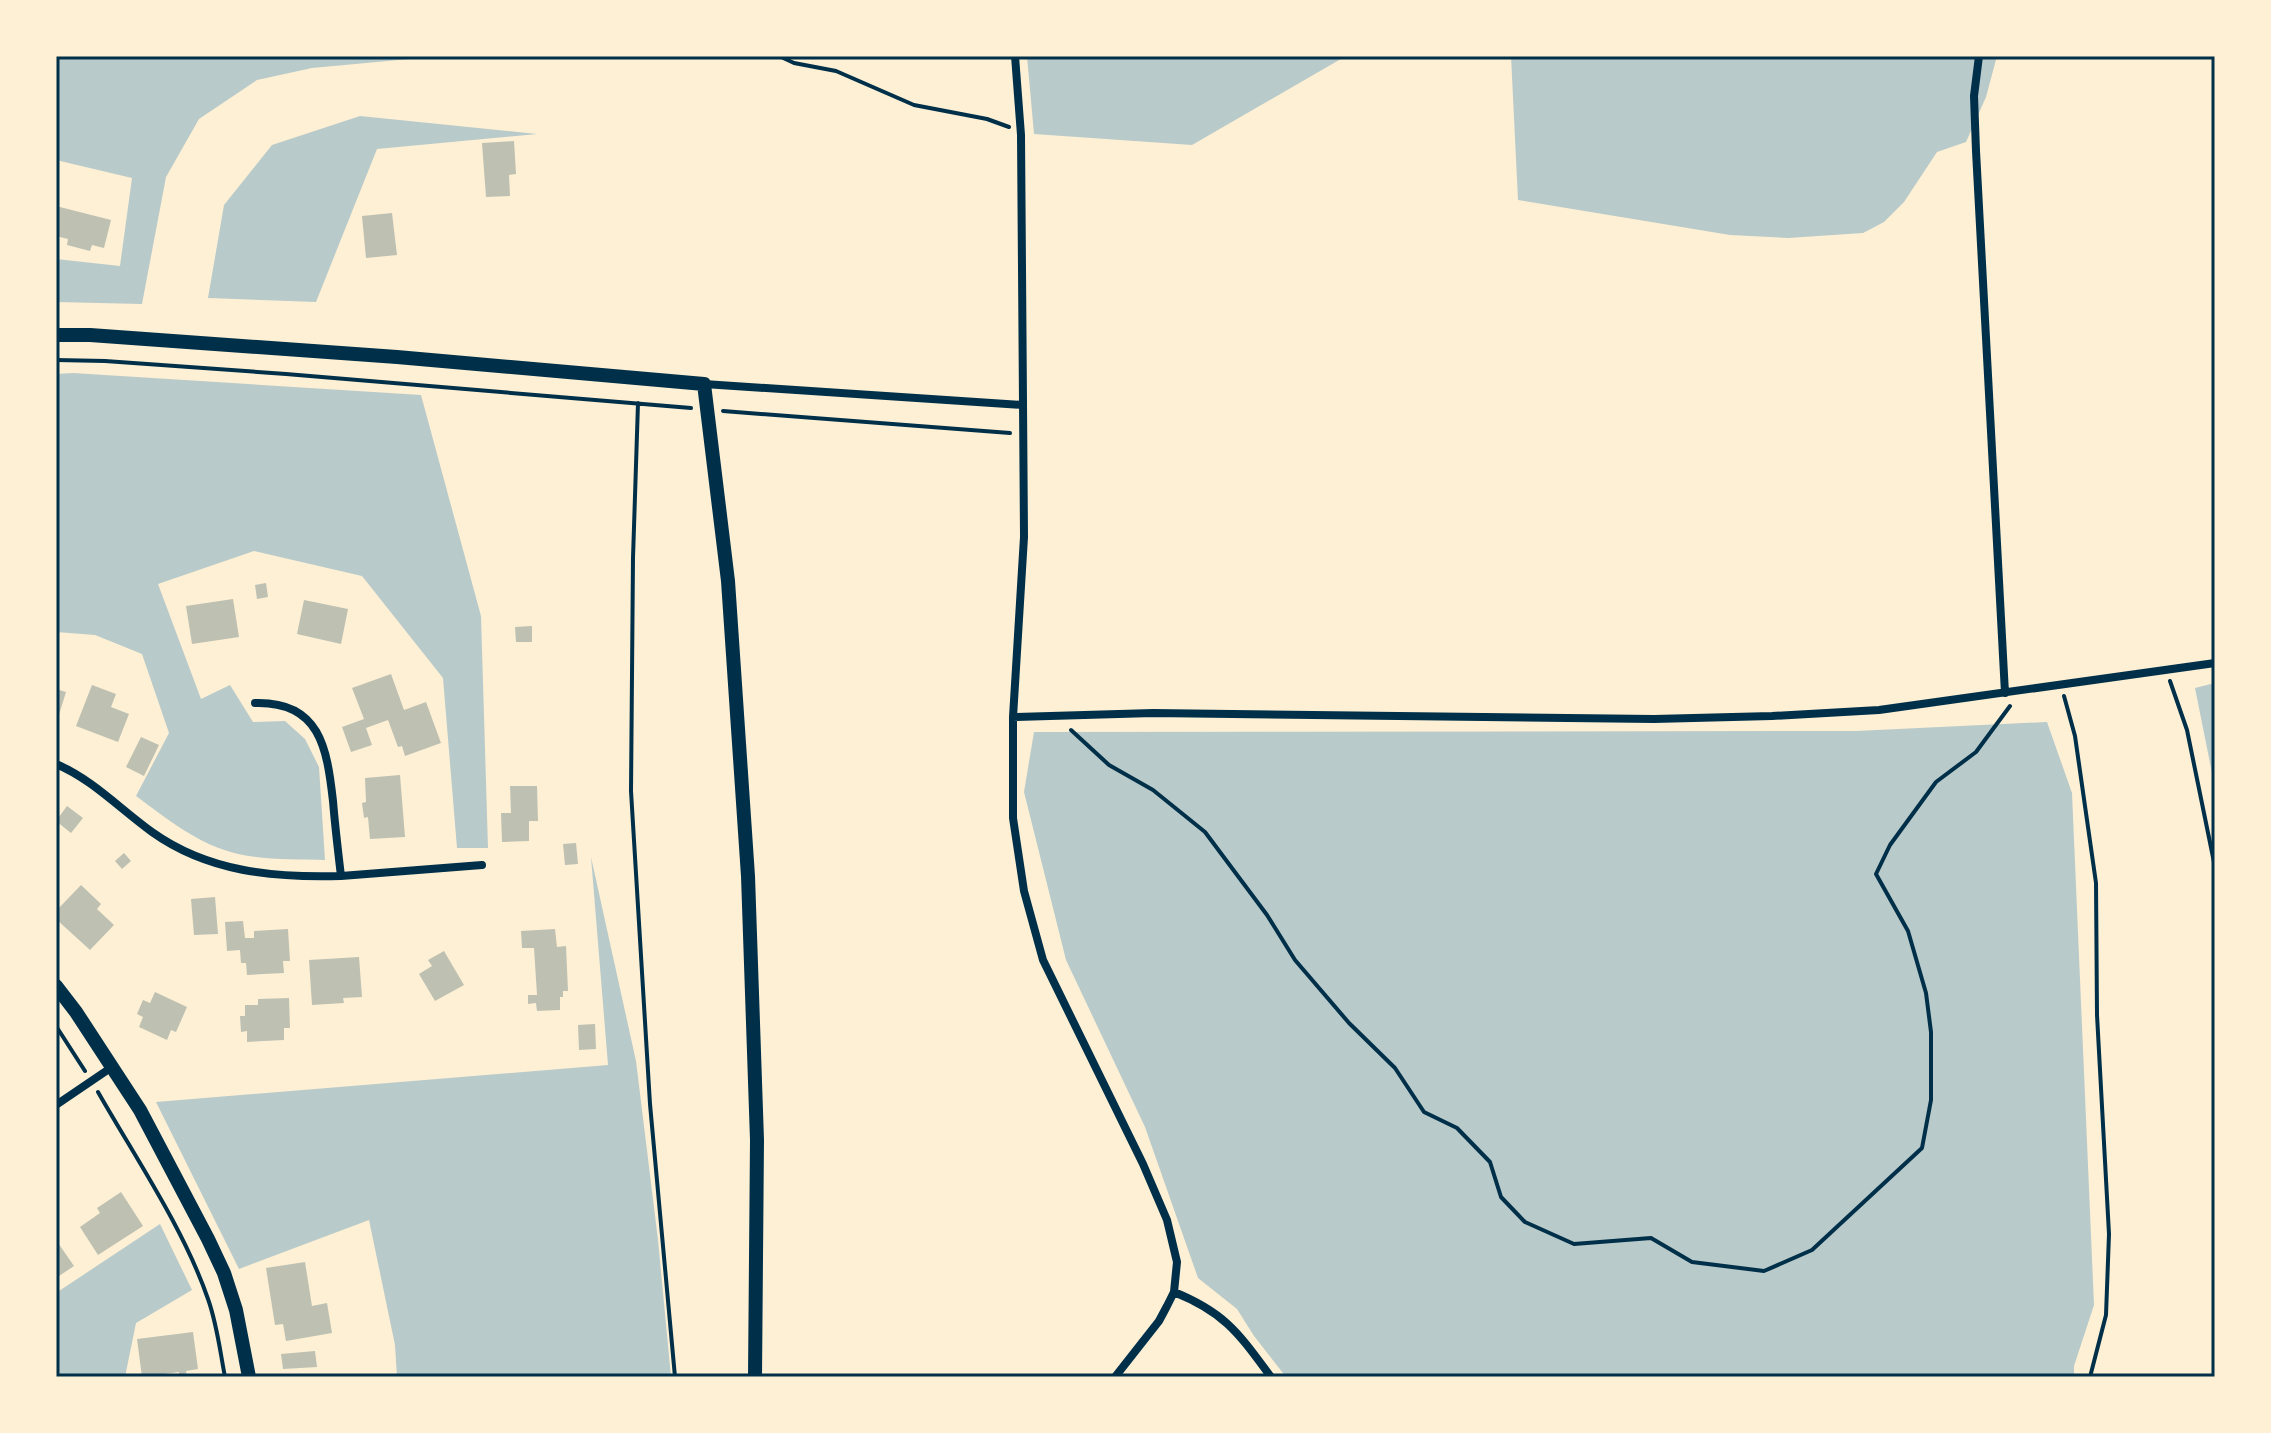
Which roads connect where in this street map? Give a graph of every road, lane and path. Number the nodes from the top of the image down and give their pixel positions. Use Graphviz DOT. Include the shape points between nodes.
graph roads {
  1 [pos="779,56"];
  2 [pos="1015,56"];
  3 [pos="1979,56"];
  4 [pos="1021,135"];
  5 [pos="56,335"];
  6 [pos="56,360"];
  7 [pos="704,384"];
  8 [pos="638,403"];
  9 [pos="656,405"];
  10 [pos="1023,405"];
  11 [pos="744,412"];
  12 [pos="1024,434"];
  13 [pos="2215,663"];
  14 [pos="2166,671"];
  15 [pos="2061,686"];
  16 [pos="2021,691"];
  17 [pos="2005,693"];
  18 [pos="255,703"];
  19 [pos="1055,715"];
  20 [pos="1013,717"];
  21 [pos="56,764"];
  22 [pos="482,865"];
  23 [pos="2215,867"];
  24 [pos="341,876"];
  25 [pos="56,986"];
  26 [pos="56,1026"];
  27 [pos="112,1067"];
  28 [pos="92,1081"];
  29 [pos="56,1105"];
  30 [pos="1174,1292"];
  31 [pos="225,1377"];
  32 [pos="249,1377"];
  33 [pos="675,1377"];
  34 [pos="755,1377"];
  35 [pos="1115,1377"];
  36 [pos="1271,1377"];
  37 [pos="2090,1377"];
  1 -- 4 [label="path" via="836,71 914,105 987,119"];
  2 -- 4 [label="street"];
  3 -- 17 [label="street" via="1975,137"];
  4 -- 10 [label="street"];
  5 -- 7 [label="street"];
  6 -- 8 [label="path"];
  7 -- 10 [label="street"];
  7 -- 34 [label="street" via="728,581 748,876 757,1140"];
  8 -- 9 [label="path"];
  8 -- 33 [label="path" via="631,791 650,1104"];
  10 -- 12 [label="street"];
  11 -- 12 [label="path"];
  12 -- 20 [label="street" via="1024,537"];
  13 -- 14 [label="street"];
  14 -- 15 [label="street"];
  14 -- 23 [label="path" via="2187,730"];
  15 -- 16 [label="street"];
  15 -- 37 [label="path" via="2075,736 2096,883 2109,1234 2106,1315"];
  16 -- 17 [label="street"];
  16 -- 19 [label="path" via="1976,752 1936,782 1890,845 1876,874 1908,931 1926,993 1931,1100 1922,1148 1812,1250 1764,1271 1692,1262 1651,1238 1574,1244 1525,1222 1501,1197 1490,1162 1457,1128 1424,1112 1395,1068 1295,960 1205,832 1153,790 1109,765"];
  17 -- 19 [label="street" via="1879,710 1654,719"];
  18 -- 24 [label="street" via="292,710 318,734 330,769"];
  19 -- 20 [label="street"];
  20 -- 30 [label="street" via="1013,818 1039,946 1167,1220 1177,1262"];
  21 -- 24 [label="street" via="84,779 153,833 203,860 249,872"];
  22 -- 24 [label="street"];
  25 -- 27 [label="street"];
  26 -- 28 [label="path"];
  27 -- 28 [label="street"];
  27 -- 32 [label="street" via="140,1110 224,1273"];
  28 -- 29 [label="street"];
  28 -- 31 [label="path" via="195,1268 216,1325"];
  30 -- 35 [label="street" via="1159,1321"];
  30 -- 36 [label="street" via="1223,1318"];
}
